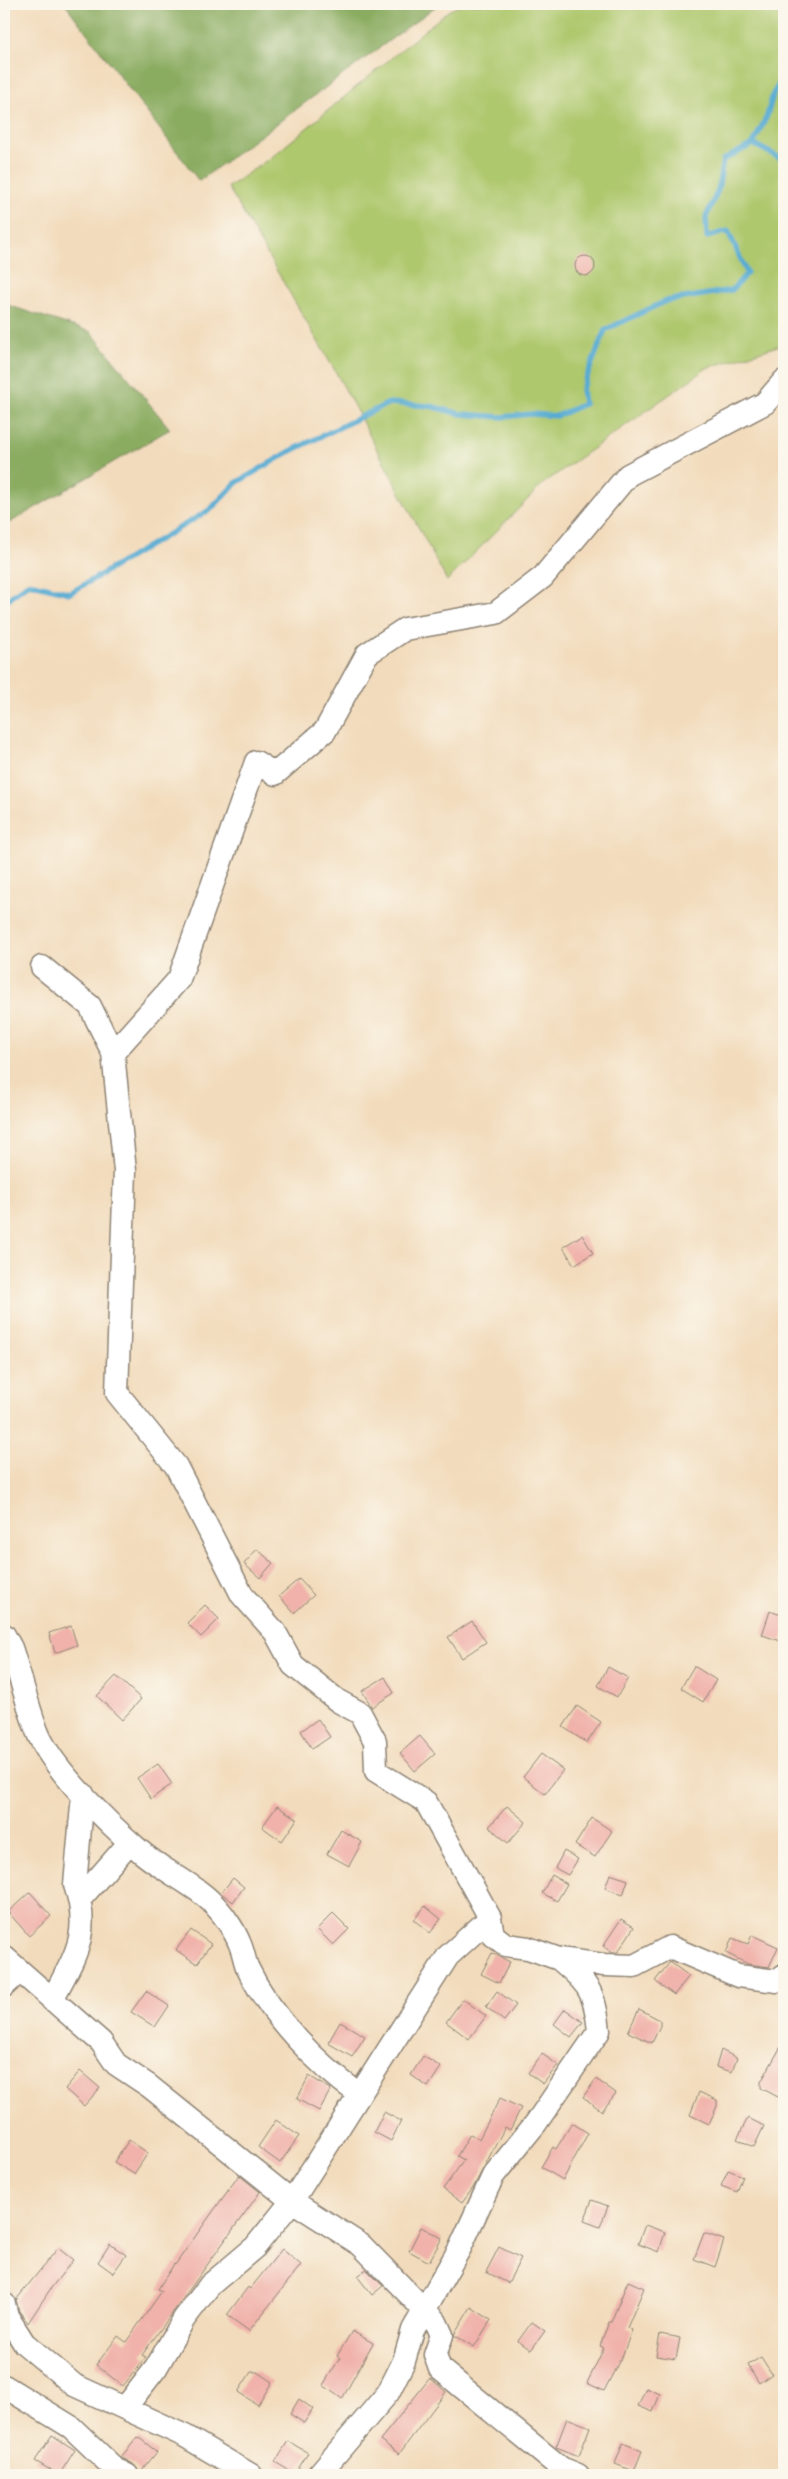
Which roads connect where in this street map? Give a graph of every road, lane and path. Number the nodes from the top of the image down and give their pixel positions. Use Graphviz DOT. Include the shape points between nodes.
graph roads {
  1 [pos="784,381"];
  2 [pos="42,967"];
  3 [pos="113,1053"];
  4 [pos="4,1636"];
  5 [pos="83,1794"];
  6 [pos="130,1842"];
  7 [pos="80,1899"];
  8 [pos="490,1918"];
  9 [pos="560,1959"];
  10 [pos="12,1964"];
  11 [pos="784,1975"];
  12 [pos="4,1986"];
  13 [pos="52,2000"];
  14 [pos="359,2094"];
  15 [pos="292,2201"];
  16 [pos="4,2304"];
  17 [pos="424,2307"];
  18 [pos="4,2386"];
  19 [pos="125,2408"];
  20 [pos="127,2475"];
  21 [pos="251,2475"];
  22 [pos="318,2475"];
  23 [pos="578,2475"];
  1 -- 3 [label="street" via="765,403 628,475 543,577 496,613 405,629 366,654 325,731 274,774 256,762 179,979"];
  2 -- 3 [label="street" via="90,1006"];
  3 -- 8 [label="street" via="125,1171 117,1393 176,1466 242,1595 275,1632 293,1665 338,1701 360,1713 375,1741 376,1771 426,1802"];
  4 -- 5 [label="street" via="11,1648 38,1732 59,1766"];
  5 -- 6 [label="street"];
  5 -- 7 [label="street" via="75,1885"];
  6 -- 7 [label="street"];
  6 -- 14 [label="street" via="194,1886 219,1910 239,1940 247,1967 295,2036 335,2078"];
  7 -- 13 [label="street" via="83,1927 78,1948"];
  8 -- 9 [label="street" via="493,1935 506,1945 528,1948"];
  8 -- 14 [label="street" via="448,1956"];
  9 -- 11 [label="street" via="634,1966 670,1946 738,1976 777,1981"];
  9 -- 17 [label="street" via="583,1979 592,1995 599,2031 536,2123 493,2176 460,2248"];
  10 -- 12 [label="street"];
  10 -- 13 [label="street"];
  13 -- 15 [label="street" via="101,2042 116,2064 149,2086"];
  14 -- 15 [label="street"];
  15 -- 17 [label="street" via="362,2244"];
  15 -- 19 [label="street" via="255,2247 210,2285 184,2319 156,2368"];
  16 -- 19 [label="street" via="6,2316 24,2344 74,2385"];
  17 -- 22 [label="street" via="388,2393"];
  17 -- 23 [label="street" via="442,2335 435,2355 440,2369 561,2468"];
  18 -- 20 [label="street" via="71,2427 116,2469"];
  19 -- 21 [label="street" via="219,2454"];
}
